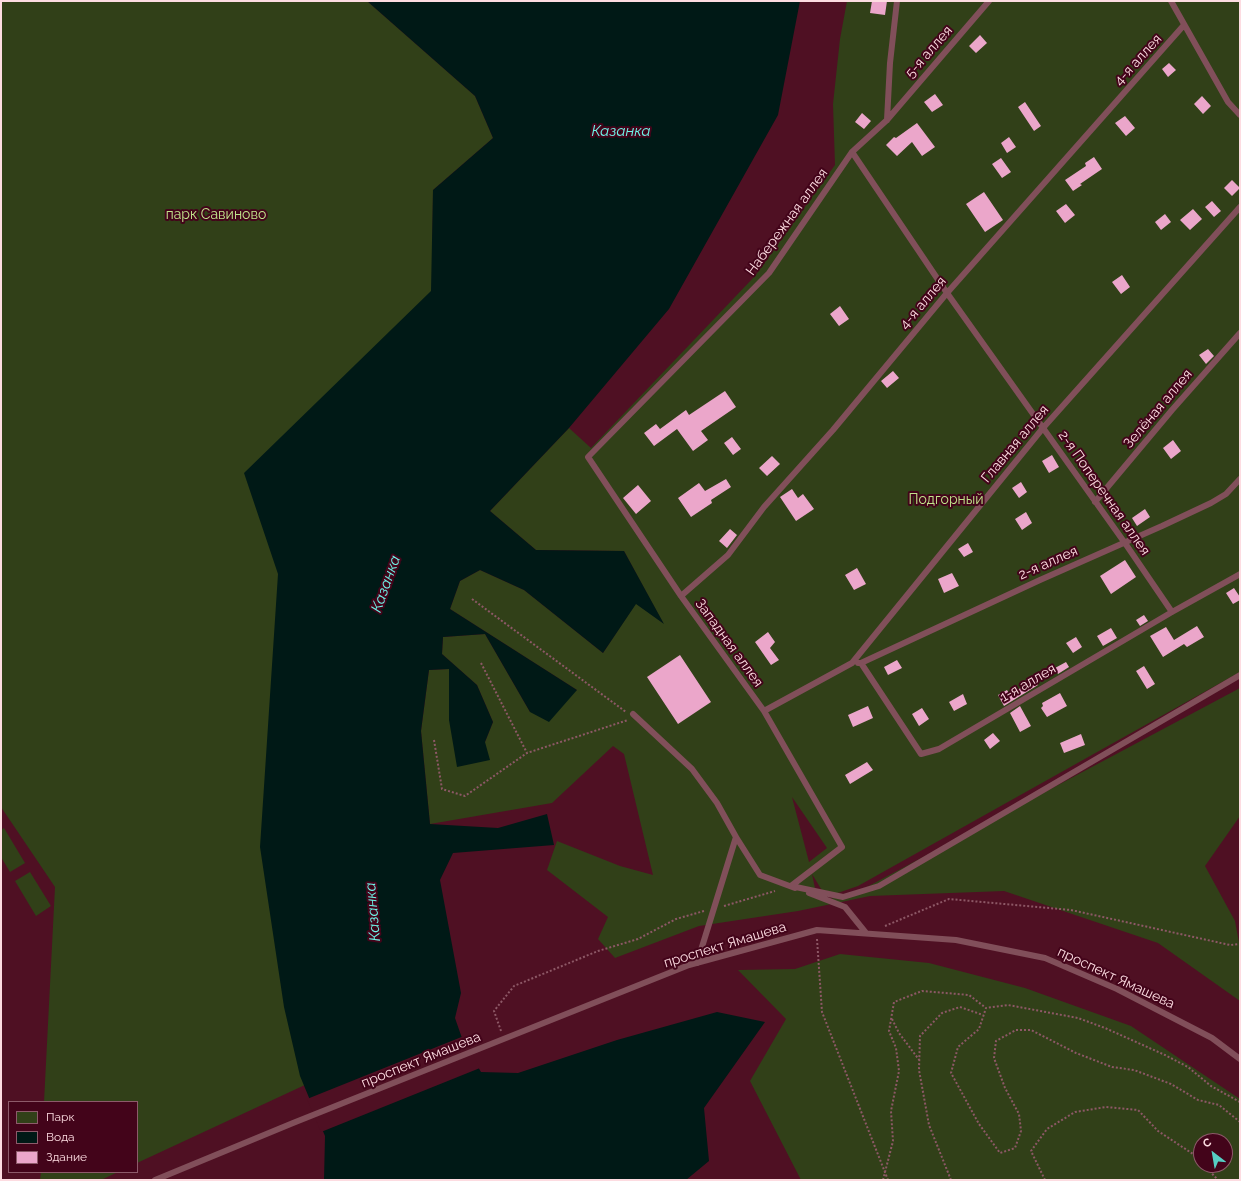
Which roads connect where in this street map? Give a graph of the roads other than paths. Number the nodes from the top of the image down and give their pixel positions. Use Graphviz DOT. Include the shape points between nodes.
graph roads {
  1 [pos="897,1"];
  2 [pos="989,1"];
  3 [pos="1171,1"];
  4 [pos="1184,26"];
  5 [pos="1240,115"];
  6 [pos="887,120"];
  7 [pos="852,152"];
  8 [pos="1240,207"];
  9 [pos="947,293"];
  10 [pos="1240,332"];
  11 [pos="1043,428"];
  12 [pos="588,457"];
  13 [pos="1240,479"];
  14 [pos="1096,502"];
  15 [pos="1124,542"];
  16 [pos="1240,574"];
  17 [pos="681,596"];
  18 [pos="1172,612"];
  19 [pos="852,663"];
  20 [pos="861,663"];
  21 [pos="1240,675"];
  22 [pos="764,712"];
  23 [pos="632,715"];
  24 [pos="736,837"];
  25 [pos="791,886"];
  26 [pos="866,933"];
  27 [pos="697,963"];
  28 [pos="1240,1059"];
  29 [pos="155,1180"];
  1 -- 6 [label="lane"];
  2 -- 6 [label="lane, 5-я аллея"];
  3 -- 4 [label="lane"];
  4 -- 5 [label="lane" via="1228,102"];
  4 -- 9 [label="lane, 4-я аллея"];
  6 -- 7 [label="lane, Набережная аллея"];
  7 -- 9 [label="lane, 2-я Поперечная аллея"];
  7 -- 12 [label="lane, Набережная аллея" via="769,274"];
  8 -- 11 [label="lane, Главная аллея"];
  9 -- 11 [label="lane, 2-я Поперечная аллея"];
  9 -- 17 [label="lane, 4-я аллея" via="833,430 764,507 728,555"];
  10 -- 14 [label="lane, Зелёная аллея"];
  11 -- 14 [label="lane, 2-я Поперечная аллея"];
  11 -- 19 [label="lane, Главная аллея"];
  12 -- 17 [label="lane, Западная аллея"];
  13 -- 15 [label="lane, 2-я аллея" via="1226,494 1211,503"];
  14 -- 15 [label="lane, 2-я Поперечная аллея"];
  15 -- 18 [label="lane, 2-я Поперечная аллея"];
  15 -- 20 [label="lane, 2-я аллея"];
  16 -- 18 [label="lane, 1-я аллея"];
  17 -- 22 [label="lane, Западная аллея"];
  18 -- 20 [label="lane, 1-я аллея" via="939,749 921,754"];
  19 -- 20 [label="lane"];
  19 -- 22 [label="lane, Главная аллея"];
  21 -- 25 [label="lane" via="879,886 843,897"];
  22 -- 25 [label="lane, Западная аллея" via="842,847"];
  23 -- 24 [label="lane" via="692,769 717,803"];
  24 -- 25 [label="lane" via="760,875"];
  24 -- 27 [label="lane"];
  25 -- 26 [label="lane" via="845,907"];
  26 -- 27 [label="lane, проспект Ямашева" via="817,930"];
  26 -- 28 [label="lane, проспект Ямашева" via="956,940 1045,958 1124,992 1212,1038"];
  27 -- 29 [label="lane, проспект Ямашева"];
}
